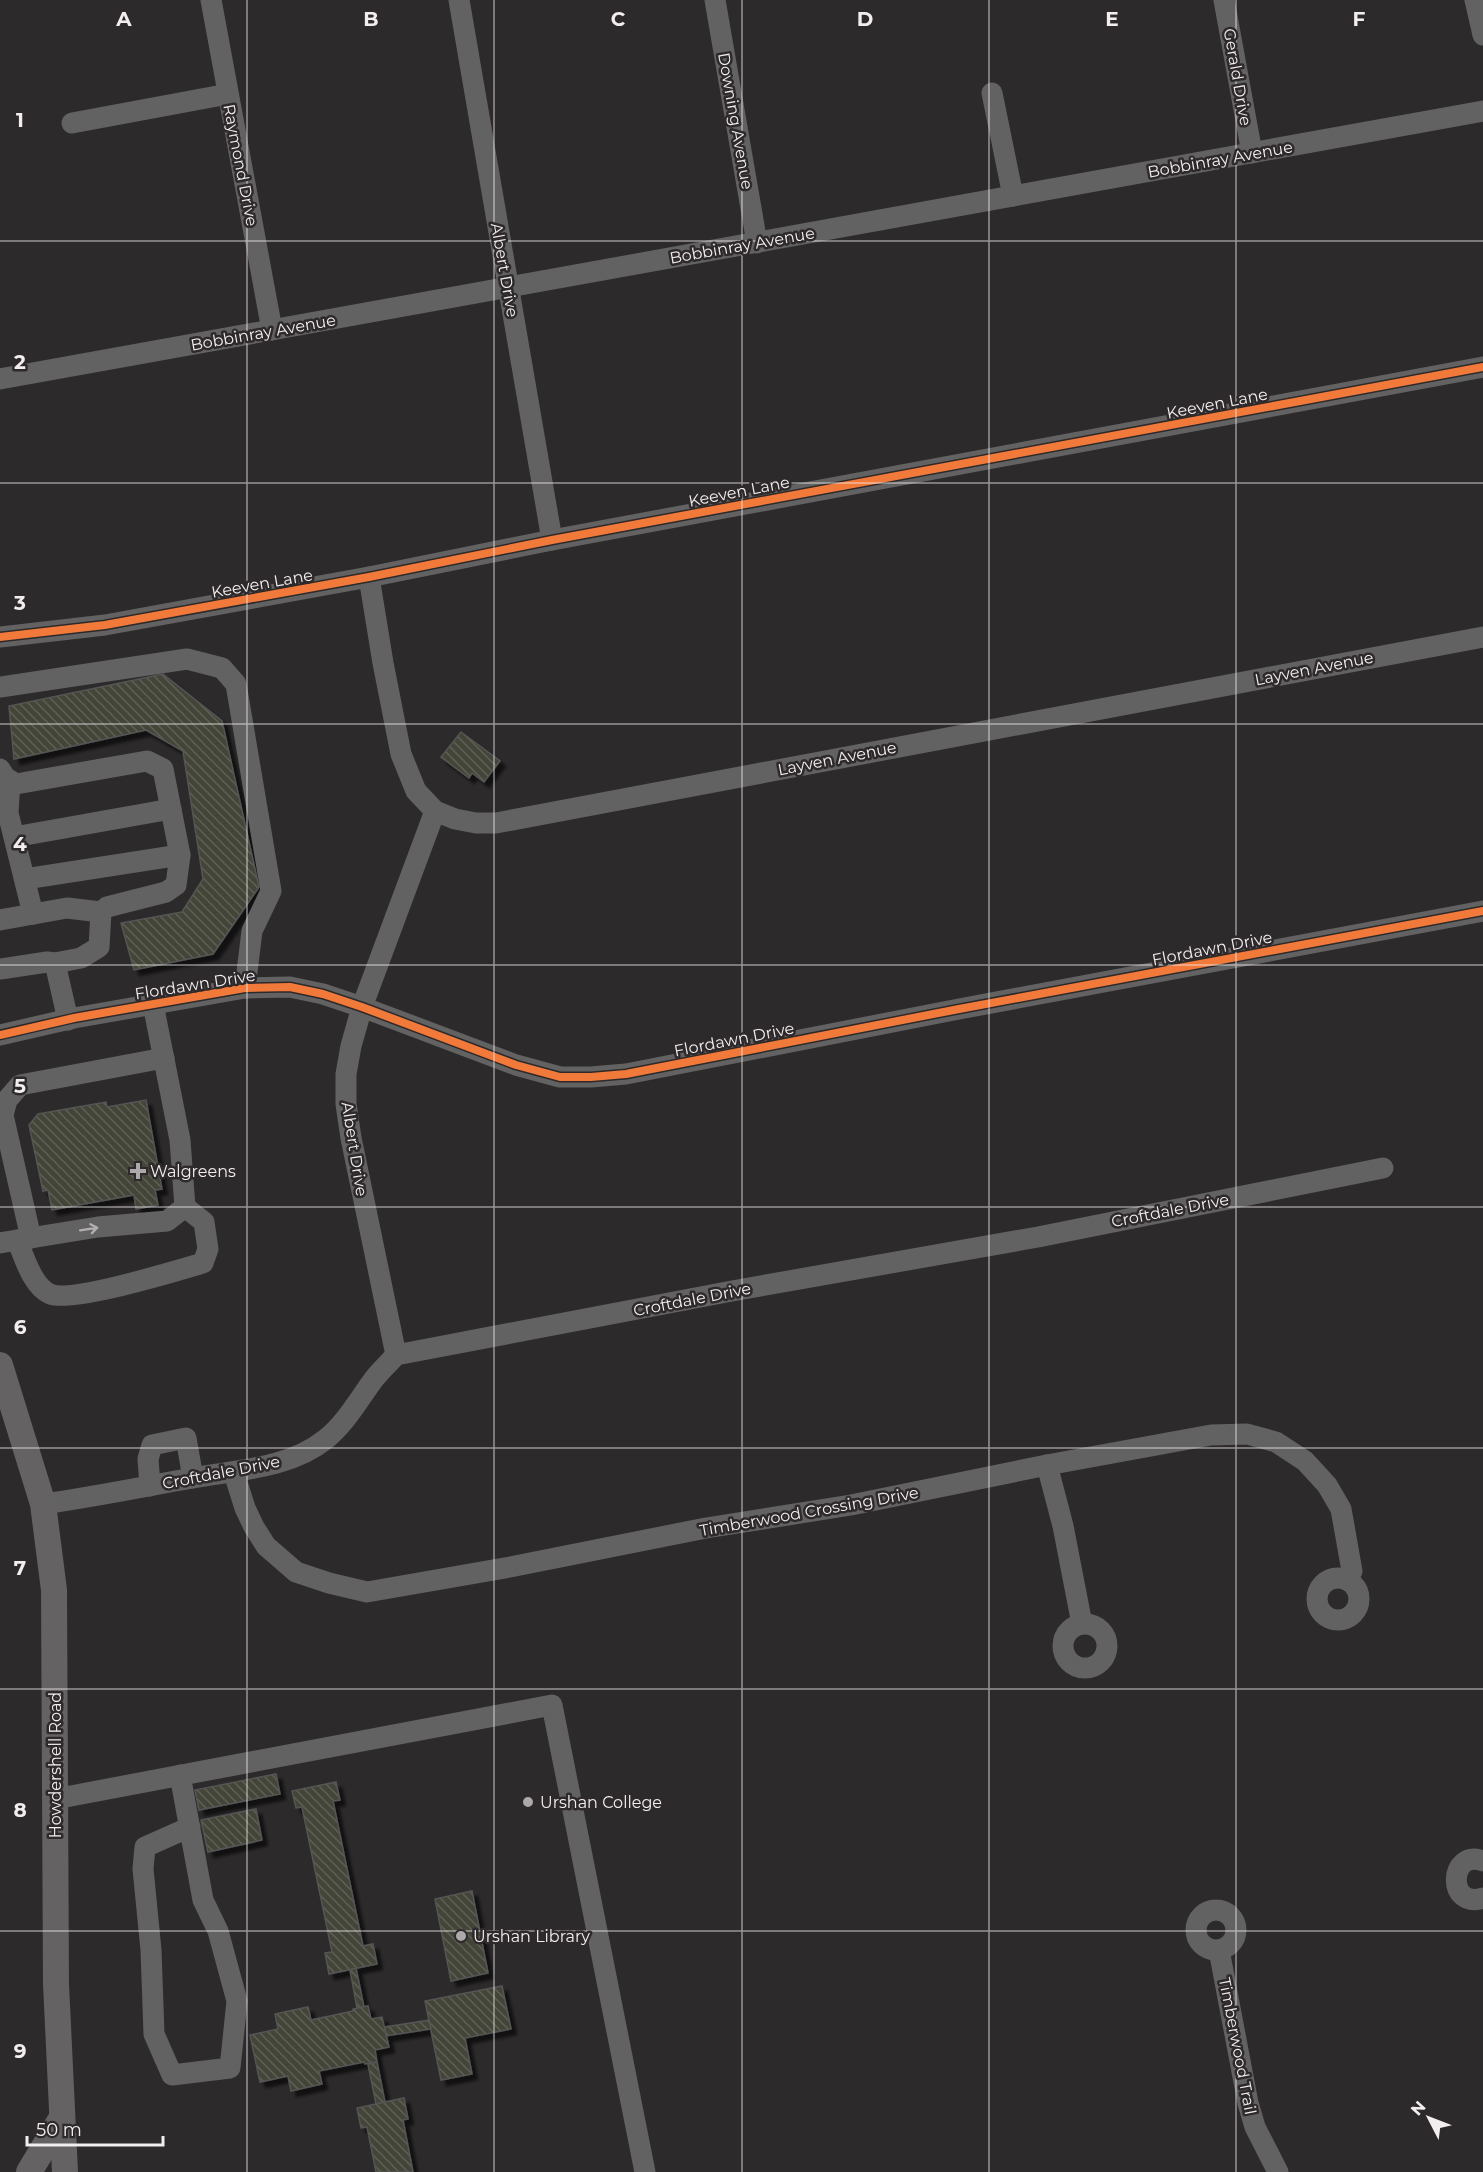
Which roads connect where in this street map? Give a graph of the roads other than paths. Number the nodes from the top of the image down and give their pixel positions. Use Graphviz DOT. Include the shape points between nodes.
graph roads {
  1 [pos="210,0"];
  2 [pos="459,0"];
  3 [pos="715,0"];
  4 [pos="1224,0"];
  5 [pos="1475,0"];
  6 [pos="1483,35"];
  7 [pos="992,93"];
  8 [pos="228,94"];
  9 [pos="1483,111"];
  10 [pos="72,123"];
  11 [pos="1252,153"];
  12 [pos="1013,196"];
  13 [pos="757,243"];
  14 [pos="508,287"];
  15 [pos="272,330"];
  16 [pos="1483,367"];
  17 [pos="0,379"];
  18 [pos="552,540"];
  19 [pos="369,577"];
  20 [pos="0,637"];
  21 [pos="1483,637"];
  22 [pos="0,687"];
  23 [pos="5,775"];
  24 [pos="171,809"];
  25 [pos="435,811"];
  26 [pos="14,837"];
  27 [pos="180,855"];
  28 [pos="25,879"];
  29 [pos="1483,911"];
  30 [pos="101,912"];
  31 [pos="33,914"];
  32 [pos="0,920"];
  33 [pos="55,963"];
  34 [pos="0,969"];
  35 [pos="245,988"];
  36 [pos="153,1004"];
  37 [pos="362,1007"];
  38 [pos="68,1020"];
  39 [pos="0,1035"];
  40 [pos="164,1058"];
  41 [pos="1383,1168"];
  42 [pos="185,1207"];
  43 [pos="16,1240"];
  44 [pos="396,1355"];
  45 [pos="0,1365"];
  46 [pos="1047,1465"];
  47 [pos="234,1473"];
  48 [pos="193,1478"];
  49 [pos="150,1486"];
  50 [pos="43,1504"];
  51 [pos="1347,1580"];
  52 [pos="1082,1624"];
  53 [pos="180,1775"];
  54 [pos="55,1799"];
  55 [pos="190,1827"];
  56 [pos="1483,1861"];
  57 [pos="1482,1904"];
  58 [pos="1219,1950"];
  59 [pos="61,2119"];
  60 [pos="29,2172"];
  61 [pos="65,2172"];
  62 [pos="645,2172"];
  63 [pos="1278,2172"];
  1 -- 8 [label="street, Raymond Drive"];
  2 -- 14 [label="street, Albert Drive"];
  3 -- 13 [label="street, Downing Avenue"];
  4 -- 11 [label="street, Gerald Drive"];
  5 -- 6 [label="street"];
  7 -- 12 [label="street"];
  8 -- 10 [label="street"];
  8 -- 15 [label="street, Raymond Drive"];
  9 -- 11 [label="street, Bobbinray Avenue"];
  11 -- 12 [label="street, Bobbinray Avenue"];
  12 -- 13 [label="street, Bobbinray Avenue"];
  13 -- 14 [label="street, Bobbinray Avenue"];
  14 -- 15 [label="street, Bobbinray Avenue"];
  14 -- 18 [label="street, Albert Drive"];
  15 -- 17 [label="street, Bobbinray Avenue"];
  16 -- 18 [label="street, Keeven Lane"];
  18 -- 19 [label="street, Keeven Lane"];
  19 -- 20 [label="street, Keeven Lane" via="105,625"];
  19 -- 25 [label="street, Layven Avenue" via="401,754 416,791"];
  21 -- 25 [label="street, Layven Avenue" via="496,823 455,819"];
  22 -- 35 [label="street" via="187,659 222,668 236,684 271,891 252,931"];
  23 -- 24 [label="street" via="16,784 147,760 163,769"];
  23 -- 26 [label="street"];
  24 -- 26 [label="street"];
  24 -- 27 [label="street"];
  25 -- 37 [label="street, Albert Drive"];
  26 -- 28 [label="street"];
  27 -- 28 [label="street"];
  27 -- 30 [label="street" via="176,885 166,892 107,907"];
  28 -- 31 [label="street"];
  29 -- 37 [label="street, Flordawn Drive" via="626,1074 591,1077 560,1077 516,1065"];
  30 -- 31 [label="street" via="67,908"];
  30 -- 33 [label="street" via="99,947 81,958"];
  31 -- 32 [label="street"];
  33 -- 34 [label="street"];
  33 -- 38 [label="street"];
  35 -- 36 [label="street, Flordawn Drive"];
  35 -- 37 [label="street, Flordawn Drive" via="290,987"];
  36 -- 38 [label="street, Flordawn Drive"];
  36 -- 40 [label="street"];
  37 -- 44 [label="street, Albert Drive" via="346,1074 346,1104"];
  38 -- 39 [label="street, Flordawn Drive"];
  40 -- 42 [label="street" via="180,1140"];
  40 -- 43 [label="street" via="21,1085 7,1100 3,1115"];
  41 -- 44 [label="street, Croftdale Drive" via="1038,1237"];
  43 -- 42 [label="street, one-way" via="167,1221"];
  42 -- 43 [label="street" via="204,1222 208,1249 203,1263 66,1297 49,1294 36,1282"];
  44 -- 47 [label="street, Croftdale Drive" via="326,1438 304,1453"];
  45 -- 50 [label="main road, Howdershell Road"];
  46 -- 47 [label="street, Timberwood Crossing Drive" via="851,1505 706,1528 367,1592 296,1572 266,1546 245,1508"];
  46 -- 51 [label="street, Timberwood Crossing Drive" via="1211,1435 1247,1434 1276,1442 1305,1461 1327,1485 1341,1509 1352,1571"];
  46 -- 52 [label="street"];
  47 -- 48 [label="street, Croftdale Drive"];
  48 -- 49 [label="street, Croftdale Drive"];
  48 -- 49 [label="street" via="186,1438 152,1445 148,1459"];
  49 -- 50 [label="street, Croftdale Drive"];
  50 -- 54 [label="main road, Howdershell Road" via="54,1590"];
  53 -- 54 [label="street"];
  53 -- 55 [label="street"];
  53 -- 62 [label="street" via="552,1705"];
  54 -- 59 [label="main road, Howdershell Road"];
  55 -- 55 [label="street" via="203,1900 218,1931 237,2001 230,2068 172,2075 154,2034 143,1869 145,1846"];
  56 -- 57 [label="street" via="1464,1863 1455,1876 1465,1897"];
  58 -- 63 [label="street, Timberwood Trail" via="1248,2103 1255,2127"];
  59 -- 60 [label="main road"];
  59 -- 61 [label="main road, Howdershell Road"];
}
